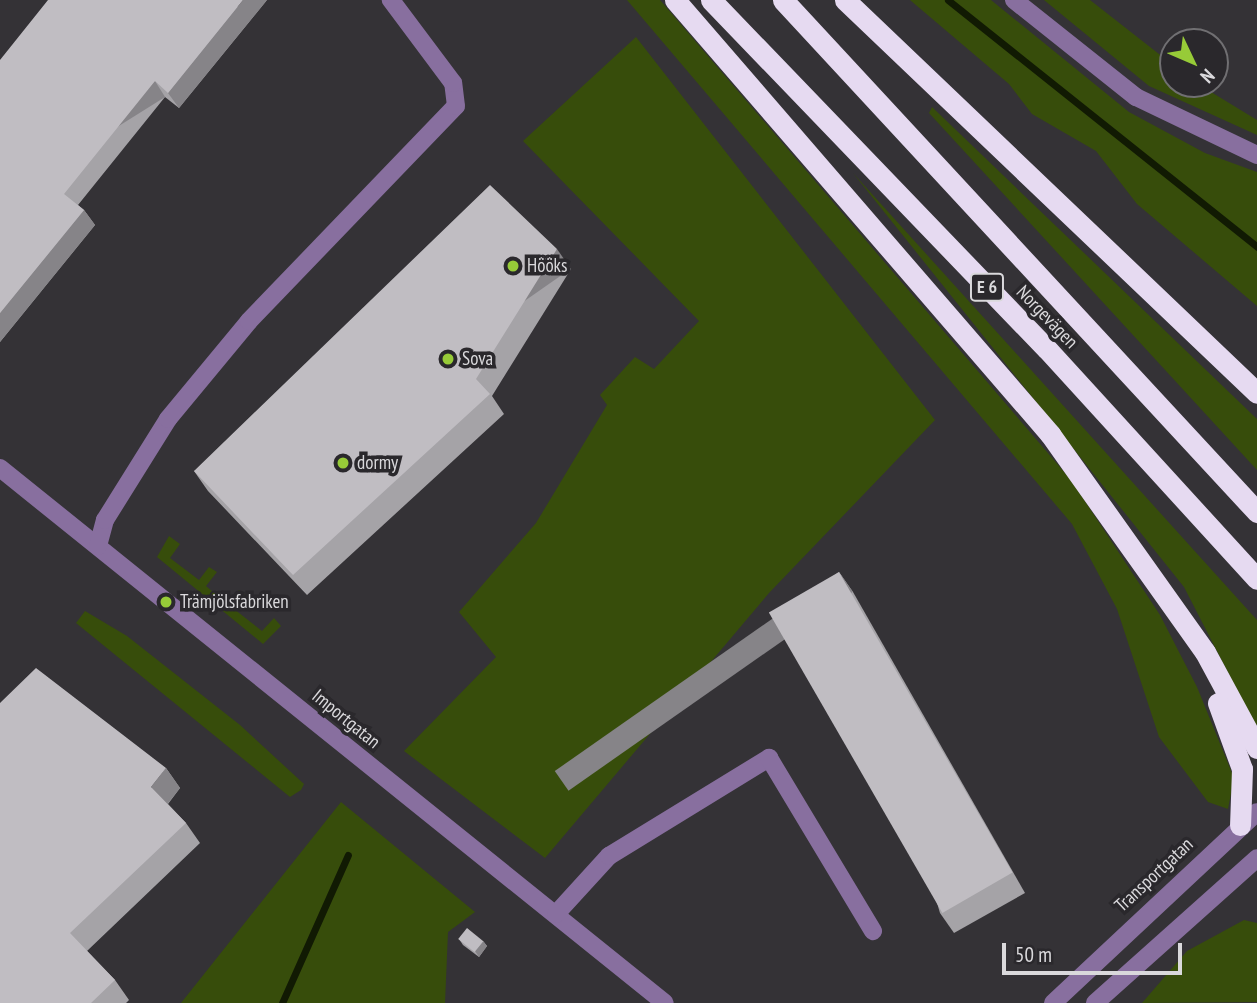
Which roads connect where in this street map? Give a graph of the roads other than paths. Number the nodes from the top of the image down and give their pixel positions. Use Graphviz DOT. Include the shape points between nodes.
graph roads {
  1 [pos="391,0"];
  2 [pos="675,0"];
  3 [pos="711,0"];
  4 [pos="783,0"];
  5 [pos="845,0"];
  6 [pos="1014,0"];
  7 [pos="1257,155"];
  8 [pos="1257,393"];
  9 [pos="0,468"];
  10 [pos="1257,512"];
  11 [pos="98,546"];
  12 [pos="1257,579"];
  13 [pos="1182,618"];
  14 [pos="1257,748"];
  15 [pos="1257,812"];
  16 [pos="1240,825"];
  17 [pos="1257,858"];
  18 [pos="555,914"];
  19 [pos="873,931"];
  20 [pos="666,1003"];
  21 [pos="1053,1003"];
  22 [pos="1095,1003"];
  1 -- 11 [label="street" via="453,83 456,106 249,321 167,419 105,520"];
  2 -- 13 [label="highway" via="965,330 1050,435"];
  3 -- 12 [label="highway, Norgevägen / E 6" via="1047,349"];
  4 -- 10 [label="highway, Norgevägen / E 6"];
  5 -- 8 [label="highway"];
  6 -- 7 [label="street" via="1136,97"];
  9 -- 11 [label="street, Importgatan"];
  11 -- 18 [label="street, Importgatan"];
  13 -- 14 [label="highway"];
  13 -- 16 [label="highway" via="1237,745 1244,783"];
  15 -- 16 [label="street, Transportgatan"];
  16 -- 21 [label="street, Transportgatan"];
  17 -- 22 [label="street"];
  18 -- 19 [label="street" via="609,856 769,758"];
  18 -- 20 [label="street, Importgatan"];
}
